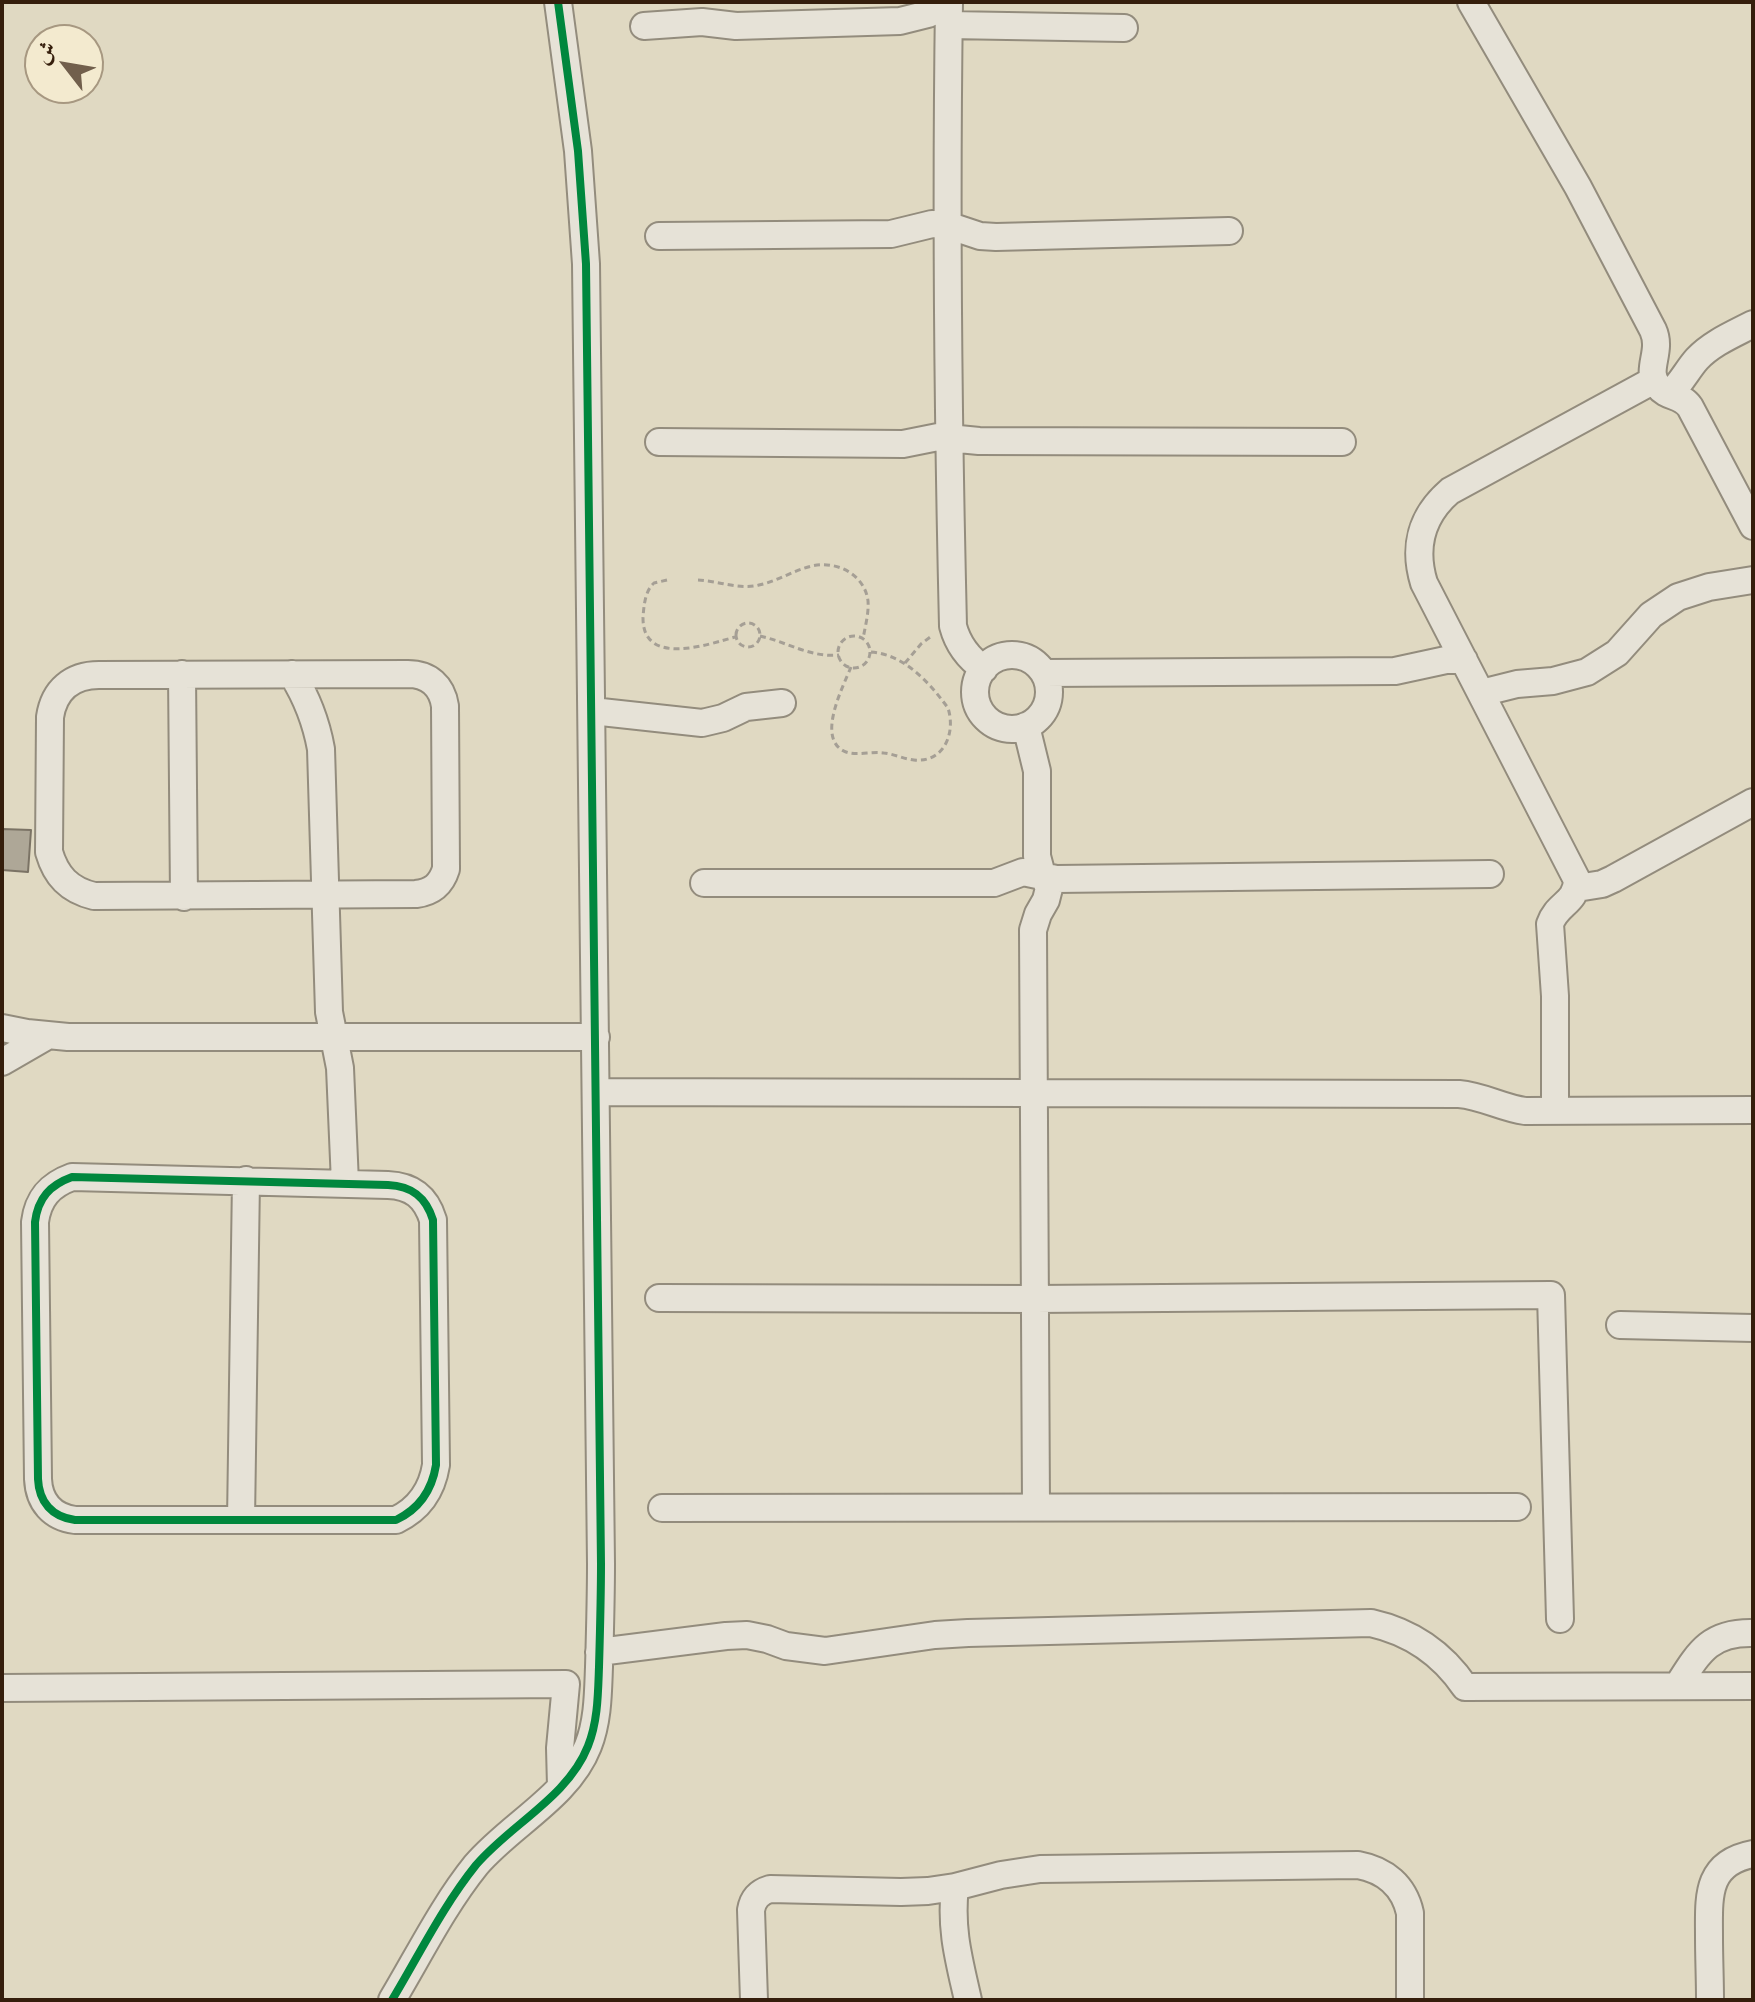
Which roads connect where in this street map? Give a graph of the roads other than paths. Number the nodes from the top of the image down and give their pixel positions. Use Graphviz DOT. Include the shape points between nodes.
graph roads {
  1 [pos="558,2"];
  2 [pos="1471,2"];
  3 [pos="949,10"];
  4 [pos="644,26"];
  5 [pos="1124,28"];
  6 [pos="947,225"];
  7 [pos="1229,231"];
  8 [pos="659,236"];
  9 [pos="1753,324"];
  10 [pos="1661,387"];
  11 [pos="948,437"];
  12 [pos="659,442"];
  13 [pos="1342,442"];
  14 [pos="1753,526"];
  15 [pos="1753,580"];
  16 [pos="1464,660"];
  17 [pos="984,669"];
  18 [pos="1044,673"];
  19 [pos="182,674"];
  20 [pos="292,674"];
  21 [pos="1481,693"];
  22 [pos="782,703"];
  23 [pos="592,711"];
  24 [pos="1026,726"];
  25 [pos="1753,802"];
  26 [pos="1490,874"];
  27 [pos="1045,878"];
  28 [pos="704,883"];
  29 [pos="1577,888"];
  30 [pos="325,895"];
  31 [pos="184,897"];
  32 [pos="2,1028"];
  33 [pos="47,1036"];
  34 [pos="333,1037"];
  35 [pos="596,1037"];
  36 [pos="2,1062"];
  37 [pos="597,1092"];
  38 [pos="1033,1093"];
  39 [pos="1753,1110"];
  40 [pos="1555,1111"];
  41 [pos="246,1180"];
  42 [pos="345,1183"];
  43 [pos="659,1298"];
  44 [pos="1035,1299"];
  45 [pos="1620,1325"];
  46 [pos="1753,1328"];
  47 [pos="1036,1507"];
  48 [pos="1517,1507"];
  49 [pos="662,1508"];
  50 [pos="241,1520"];
  51 [pos="1560,1619"];
  52 [pos="1753,1633"];
  53 [pos="599,1652"];
  54 [pos="1678,1685"];
  55 [pos="1753,1686"];
  56 [pos="2,1688"];
  57 [pos="563,1715"];
  58 [pos="595,1723"];
  59 [pos="561,1786"];
  60 [pos="1753,1854"];
  61 [pos="955,1887"];
  62 [pos="392,2000"];
  63 [pos="754,2000"];
  64 [pos="968,2000"];
  65 [pos="1410,2000"];
  66 [pos="1710,2000"];
  1 -- 23 [label="street" via="578,151 586,264"];
  2 -- 10 [label="street" via="1653,330 1657,345 1652,366"];
  3 -- 4 [label="street" via="900,21"];
  3 -- 5 [label="street"];
  3 -- 6 [label="street"];
  6 -- 7 [label="street" via="996,237"];
  6 -- 8 [label="street" via="891,234"];
  6 -- 11 [label="street"];
  9 -- 10 [label="street" via="1707,350 1678,384"];
  10 -- 14 [label="street" via="1690,407"];
  10 -- 16 [label="street" via="1450,491 1430,512 1419,539 1419,568"];
  11 -- 12 [label="street" via="903,444"];
  11 -- 13 [label="street"];
  11 -- 17 [label="street" via="953,626 967,656"];
  15 -- 21 [label="street" via="1678,597 1651,615 1617,653 1587,672"];
  16 -- 18 [label="street" via="1395,671"];
  16 -- 21 [label="street"];
  17 -- 18 [label="street" via="1015,655 1031,660"];
  17 -- 24 [label="street" via="976,687 983,714 998,726"];
  18 -- 24 [label="street" via="1048,699 1040,716"];
  19 -- 20 [label="street"];
  19 -- 31 [label="street"];
  19 -- 31 [label="street" via="88,675 55,698 50,717 49,852 60,877 81,893"];
  20 -- 30 [label="street" via="311,709 321,749"];
  20 -- 30 [label="street" via="416,674 431,680 444,699 443,877 424,893"];
  21 -- 29 [label="street" via="1575,873"];
  22 -- 23 [label="street" via="746,707 702,723"];
  23 -- 35 [label="street"];
  24 -- 27 [label="street" via="1037,771 1037,856"];
  25 -- 29 [label="street" via="1613,879"];
  26 -- 27 [label="street"];
  27 -- 28 [label="street" via="1023,872 994,883"];
  27 -- 38 [label="street" via="1048,894 1033,930"];
  29 -- 40 [label="street" via="1550,924"];
  30 -- 31 [label="street"];
  30 -- 34 [label="street"];
  32 -- 33 [label="street"];
  33 -- 34 [label="street"];
  33 -- 36 [label="street"];
  34 -- 35 [label="street"];
  34 -- 42 [label="street" via="340,1068"];
  35 -- 37 [label="street"];
  37 -- 38 [label="street"];
  37 -- 53 [label="street"];
  38 -- 40 [label="street" via="1459,1094 1513,1109"];
  38 -- 44 [label="street"];
  39 -- 40 [label="street"];
  41 -- 42 [label="street"];
  41 -- 50 [label="street"];
  41 -- 50 [label="street" via="72,1177 45,1194 35,1222 38,1479 45,1504 58,1516 75,1520"];
  42 -- 50 [label="street" via="409,1189 430,1211 434,1476 419,1504 396,1520"];
  43 -- 44 [label="street"];
  44 -- 47 [label="street"];
  44 -- 51 [label="street" via="1551,1295"];
  45 -- 46 [label="street"];
  47 -- 48 [label="street"];
  47 -- 49 [label="street"];
  52 -- 54 [label="street" via="1731,1634 1709,1644"];
  53 -- 54 [label="street" via="747,1635 825,1651 968,1633 1371,1623 1425,1645 1465,1687"];
  53 -- 58 [label="street"];
  54 -- 55 [label="street"];
  56 -- 57 [label="street" via="566,1684"];
  57 -- 58 [label="street"];
  57 -- 59 [label="street"];
  58 -- 59 [label="street" via="580,1762"];
  59 -- 62 [label="street" via="464,1881"];
  60 -- 66 [label="street" via="1724,1866 1712,1884"];
  61 -- 63 [label="street" via="764,1891 751,1910"];
  61 -- 64 [label="street" via="954,1942"];
  61 -- 65 [label="street" via="1040,1869 1365,1867 1396,1884 1408,1903"];
}
